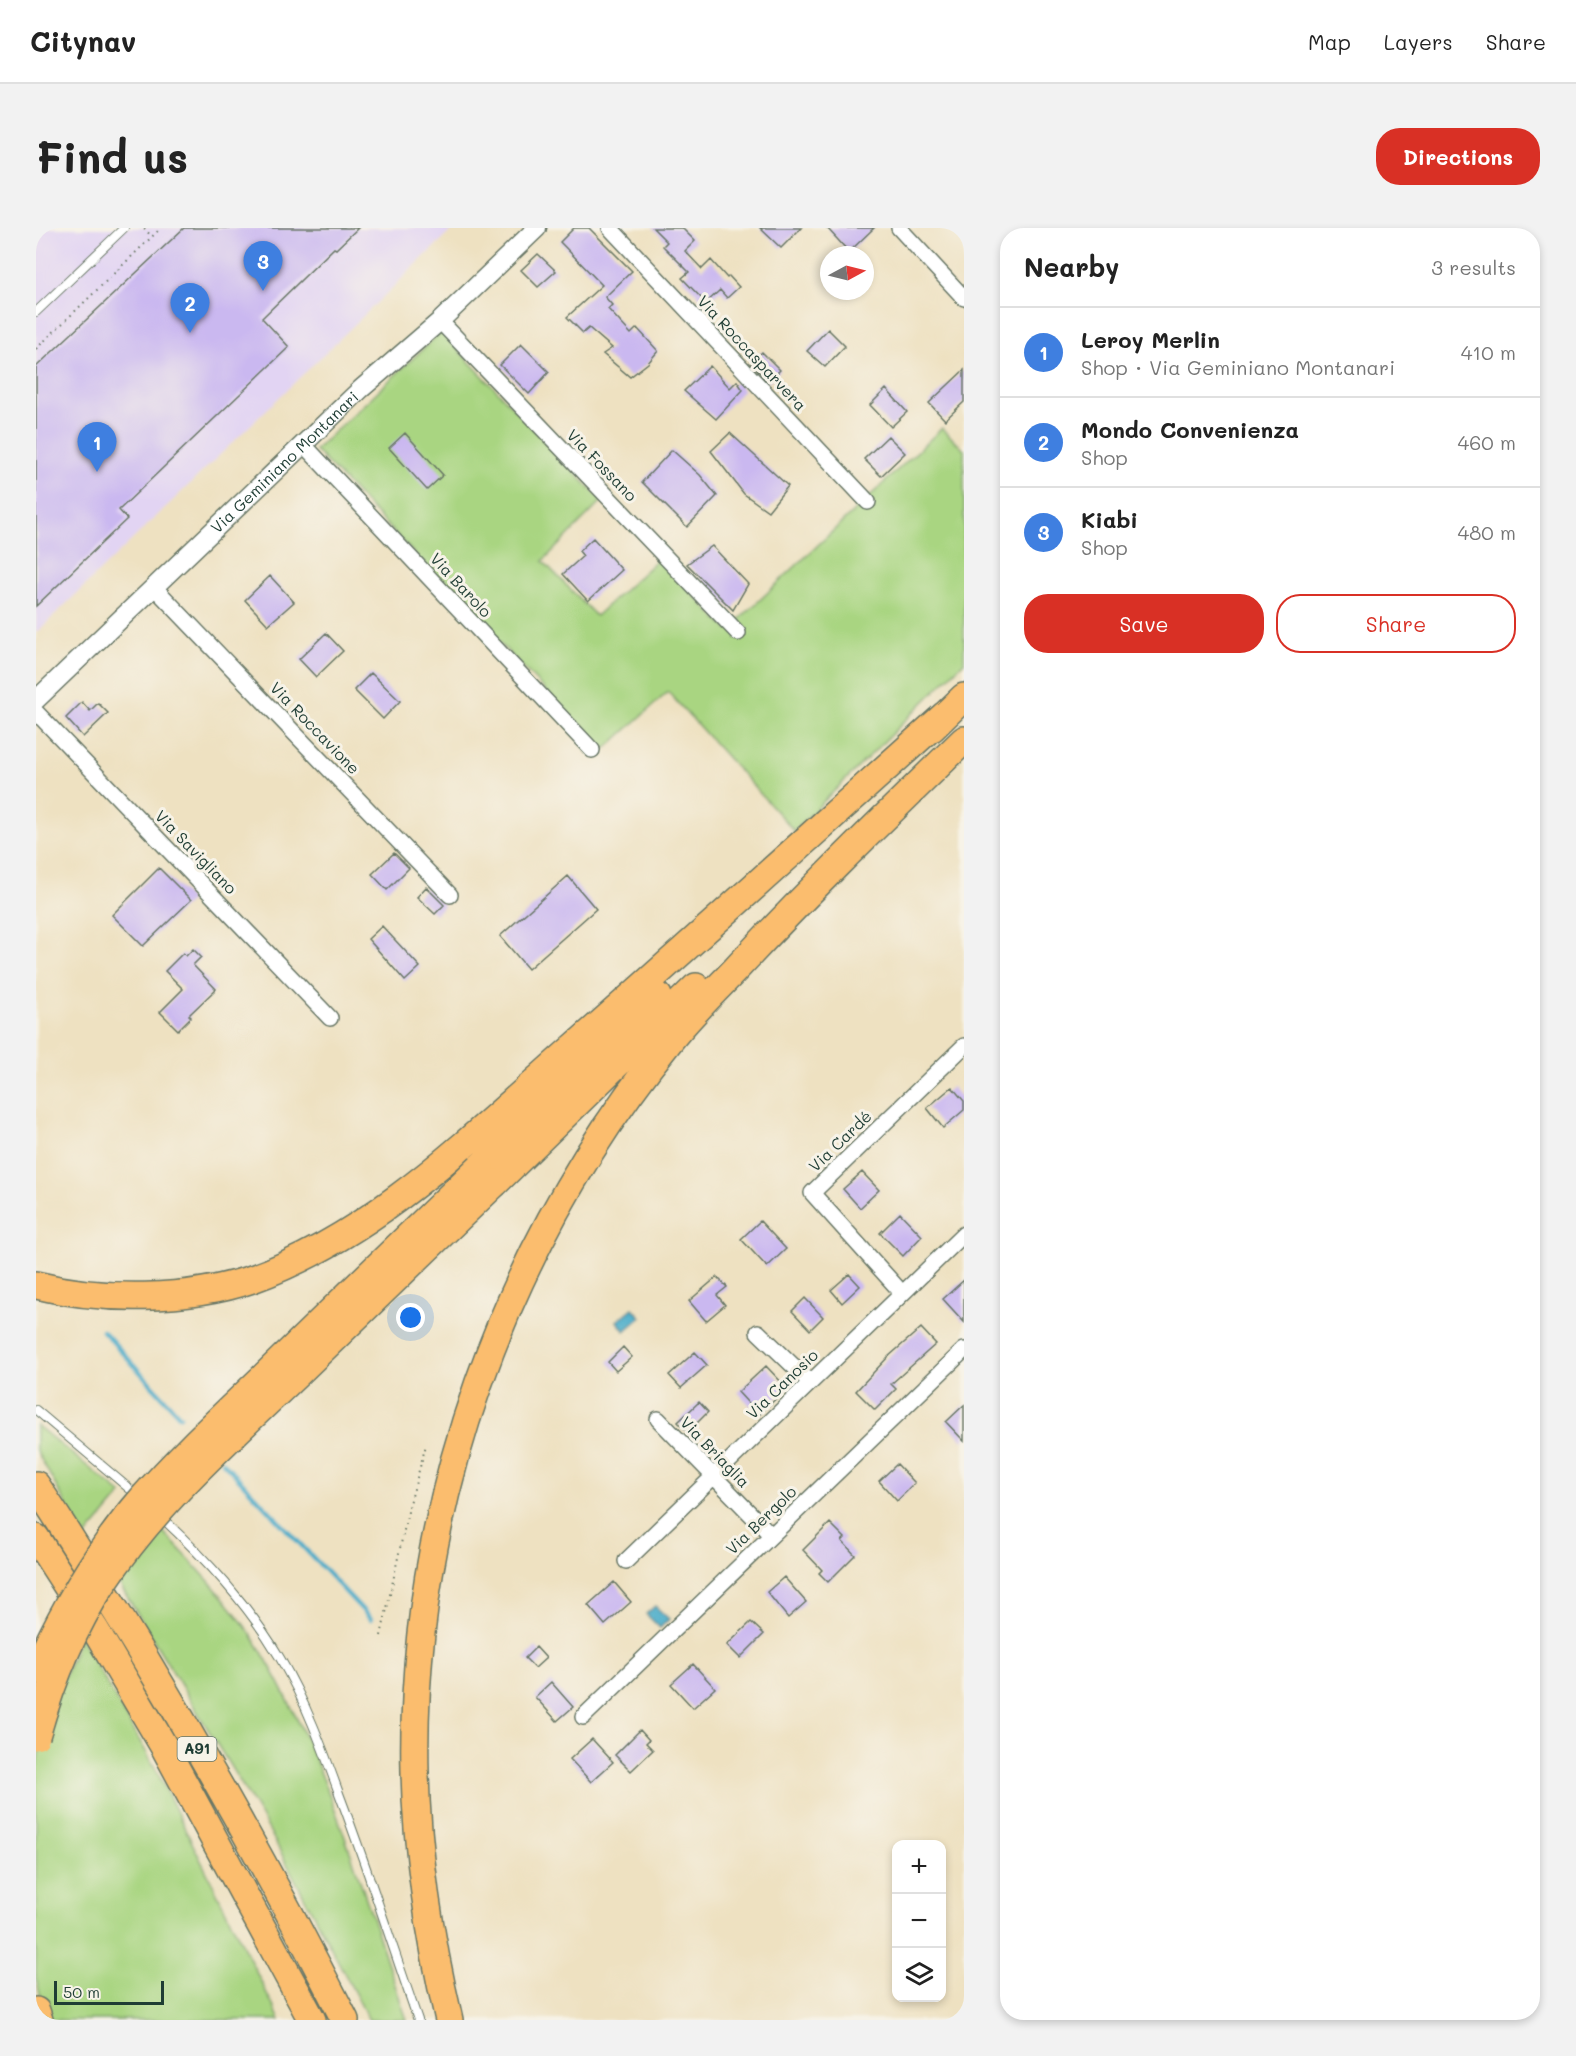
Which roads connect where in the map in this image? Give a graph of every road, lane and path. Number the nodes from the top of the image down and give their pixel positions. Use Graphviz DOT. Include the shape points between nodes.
graph roads {
  1 [pos="124,228"];
  2 [pos="144,228"];
  3 [pos="161,228"];
  4 [pos="537,228"];
  5 [pos="610,228"];
  6 [pos="899,228"];
  7 [pos="152,237"];
  8 [pos="964,298"];
  9 [pos="36,312"];
  10 [pos="440,321"];
  11 [pos="36,350"];
  12 [pos="303,444"];
  13 [pos="868,502"];
  14 [pos="154,587"];
  15 [pos="738,633"];
  16 [pos="36,700"];
  17 [pos="955,706"];
  18 [pos="36,712"];
  19 [pos="964,739"];
  20 [pos="592,750"];
  21 [pos="450,895"];
  22 [pos="330,1018"];
  23 [pos="964,1046"];
  24 [pos="487,1175"];
  25 [pos="964,1233"];
  26 [pos="36,1285"];
  27 [pos="902,1293"];
  28 [pos="759,1332"];
  29 [pos="964,1350"];
  30 [pos="810,1382"];
  31 [pos="36,1410"];
  32 [pos="658,1419"];
  33 [pos="426,1445"];
  34 [pos="713,1476"];
  35 [pos="36,1485"];
  36 [pos="144,1502"];
  37 [pos="153,1509"];
  38 [pos="771,1535"];
  39 [pos="36,1538"];
  40 [pos="626,1562"];
  41 [pos="381,1636"];
  42 [pos="36,1670"];
  43 [pos="583,1718"];
  44 [pos="36,1736"];
  45 [pos="36,2011"];
  46 [pos="39,2020"];
  47 [pos="312,2020"];
  48 [pos="345,2020"];
  49 [pos="418,2020"];
  50 [pos="449,2020"];
  1 -- 9 [label="lane"];
  2 -- 7 [label="path"];
  3 -- 7 [label="path"];
  4 -- 10 [label="street, Via Geminiano Montanari"];
  5 -- 13 [label="street, Via Roccasparvera"];
  6 -- 8 [label="street"];
  7 -- 11 [label="path"];
  10 -- 12 [label="street, Via Geminiano Montanari"];
  10 -- 15 [label="street, Via Fossano"];
  12 -- 14 [label="street, Via Geminiano Montanari"];
  12 -- 20 [label="street, Via Barolo"];
  14 -- 16 [label="street, Via Geminiano Montanari"];
  14 -- 21 [label="street, Via Roccavione"];
  17 -- 24 [label="highway"];
  17 -- 26 [label="highway" via="434,1170 341,1235 274,1270 223,1287 126,1296"];
  18 -- 22 [label="street, Via Savigliano"];
  19 -- 24 [label="highway"];
  19 -- 50 [label="highway" via="772,930 672,1037 605,1128 555,1212 492,1346 460,1440 438,1530 416,1711 415,1773 423,1877"];
  23 -- 27 [label="street, Via Cardé" via="812,1193"];
  24 -- 42 [label="highway, bridge" via="209,1430 143,1497 82,1582"];
  24 -- 44 [label="highway, bridge" via="146,1527 103,1583 78,1628 55,1678"];
  25 -- 27 [label="street, Via Canosio"];
  27 -- 30 [label="street, Via Canosio"];
  28 -- 30 [label="street"];
  29 -- 38 [label="street, Via Bergolo"];
  30 -- 34 [label="street, Via Canosio"];
  31 -- 36 [label="lane"];
  32 -- 34 [label="street, Via Briaglia"];
  33 -- 41 [label="path"];
  34 -- 38 [label="street, Via Briaglia"];
  34 -- 40 [label="street, Via Canosio"];
  35 -- 48 [label="highway, A91" via="140,1648"];
  37 -- 49 [label="lane" via="224,1579 263,1631 293,1682 354,1834"];
  38 -- 43 [label="street, Via Bergolo"];
  39 -- 47 [label="highway, A91" via="166,1750"];
  45 -- 46 [label="highway"];
}
